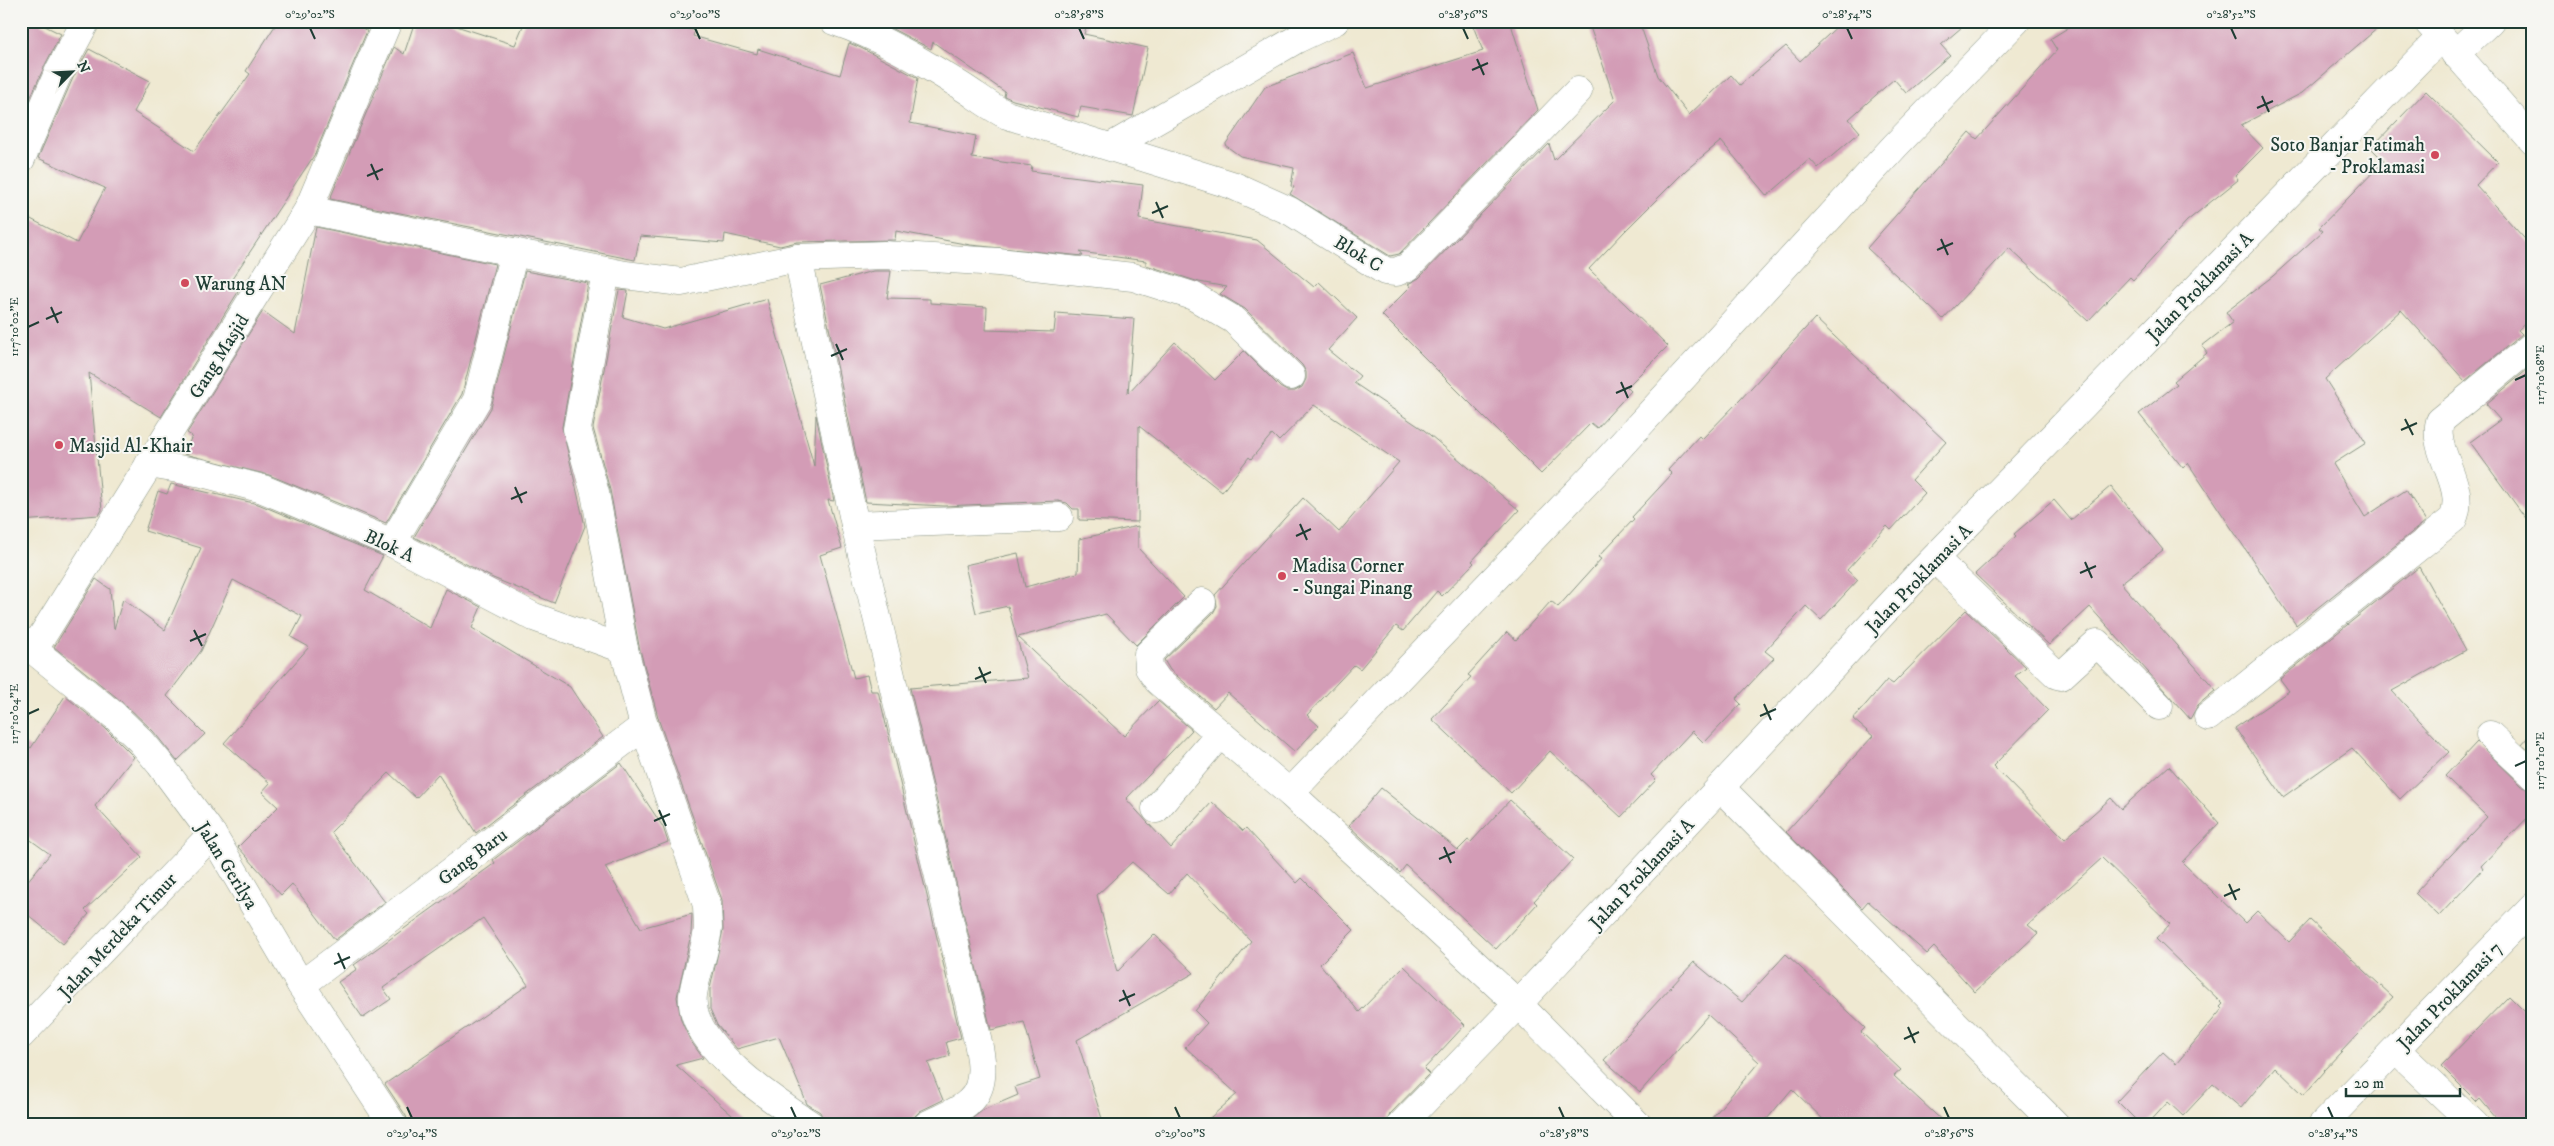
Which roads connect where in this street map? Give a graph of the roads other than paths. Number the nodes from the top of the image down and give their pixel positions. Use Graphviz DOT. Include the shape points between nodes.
graph roads {
  1 [pos="86,21"];
  2 [pos="388,21"];
  3 [pos="834,21"];
  4 [pos="1335,21"];
  5 [pos="2016,21"];
  6 [pos="2490,21"];
  7 [pos="2441,37"];
  8 [pos="1578,91"];
  9 [pos="2533,141"];
  10 [pos="1112,146"];
  11 [pos="21,159"];
  12 [pos="308,210"];
  13 [pos="514,252"];
  14 [pos="798,258"];
  15 [pos="606,272"];
  16 [pos="2533,344"];
  17 [pos="1291,376"];
  18 [pos="149,464"];
  19 [pos="1059,517"];
  20 [pos="855,525"];
  21 [pos="392,543"];
  22 [pos="1935,558"];
  23 [pos="1202,602"];
  24 [pos="28,645"];
  25 [pos="624,649"];
  26 [pos="2159,706"];
  27 [pos="2208,717"];
  28 [pos="644,726"];
  29 [pos="1220,734"];
  30 [pos="2490,735"];
  31 [pos="2533,775"];
  32 [pos="1721,788"];
  33 [pos="1290,794"];
  34 [pos="1156,809"];
  35 [pos="212,834"];
  36 [pos="2533,908"];
  37 [pos="301,985"];
  38 [pos="1518,1004"];
  39 [pos="21,1035"];
  40 [pos="2396,1050"];
  41 [pos="393,1125"];
  42 [pos="811,1125"];
  43 [pos="927,1125"];
  44 [pos="1401,1125"];
  45 [pos="1638,1125"];
  46 [pos="2056,1125"];
  47 [pos="2322,1125"];
  48 [pos="2475,1125"];
  1 -- 11 [label="street" via="59,71"];
  2 -- 12 [label="street, Gang Masjid"];
  3 -- 10 [label="street, Blok C" via="875,37 962,86 991,108"];
  4 -- 10 [label="street"];
  5 -- 33 [label="street" via="1888,154 1601,467"];
  6 -- 7 [label="street, Jalan Proklamasi A"];
  7 -- 9 [label="street"];
  7 -- 22 [label="street, Jalan Proklamasi A"];
  8 -- 10 [label="street, Blok C" via="1408,267 1396,272 1385,271 1290,211 1240,189"];
  12 -- 13 [label="street"];
  12 -- 18 [label="street, Gang Masjid"];
  13 -- 15 [label="street"];
  13 -- 21 [label="street" via="477,400"];
  14 -- 15 [label="street" via="681,282"];
  14 -- 17 [label="street" via="893,255 998,262 1133,277 1193,296 1234,320"];
  14 -- 20 [label="street"];
  15 -- 25 [label="street" via="577,429 595,493"];
  16 -- 27 [label="street" via="2440,421 2439,433 2458,502 2453,519"];
  18 -- 21 [label="street, Blok A" via="202,473 263,489"];
  18 -- 24 [label="street, Gang Masjid"];
  19 -- 20 [label="street"];
  20 -- 43 [label="street" via="971,1012 982,1071 980,1086 969,1102"];
  21 -- 25 [label="street, Blok A" via="534,617"];
  22 -- 26 [label="street" via="2057,675 2061,676 2097,643"];
  22 -- 32 [label="street, Jalan Proklamasi A"];
  23 -- 29 [label="street" via="1148,654 1149,668 1158,681"];
  24 -- 35 [label="street, Jalan Gerilya" via="116,716 141,741"];
  25 -- 28 [label="street"];
  28 -- 37 [label="street, Gang Baru"];
  28 -- 42 [label="street" via="707,905 708,928 692,996 694,1016 724,1059 767,1096"];
  29 -- 33 [label="street"];
  29 -- 34 [label="street"];
  30 -- 31 [label="street"];
  32 -- 38 [label="street, Jalan Proklamasi A"];
  32 -- 46 [label="street"];
  33 -- 38 [label="street"];
  35 -- 37 [label="street, Jalan Gerilya"];
  35 -- 39 [label="street, Jalan Merdeka Timur"];
  36 -- 40 [label="street, Jalan Proklamasi 7"];
  37 -- 41 [label="street, Jalan Gerilya"];
  38 -- 44 [label="street, Jalan Proklamasi A"];
  38 -- 45 [label="street"];
  40 -- 47 [label="street, Jalan Proklamasi 7"];
  40 -- 48 [label="street"];
}
